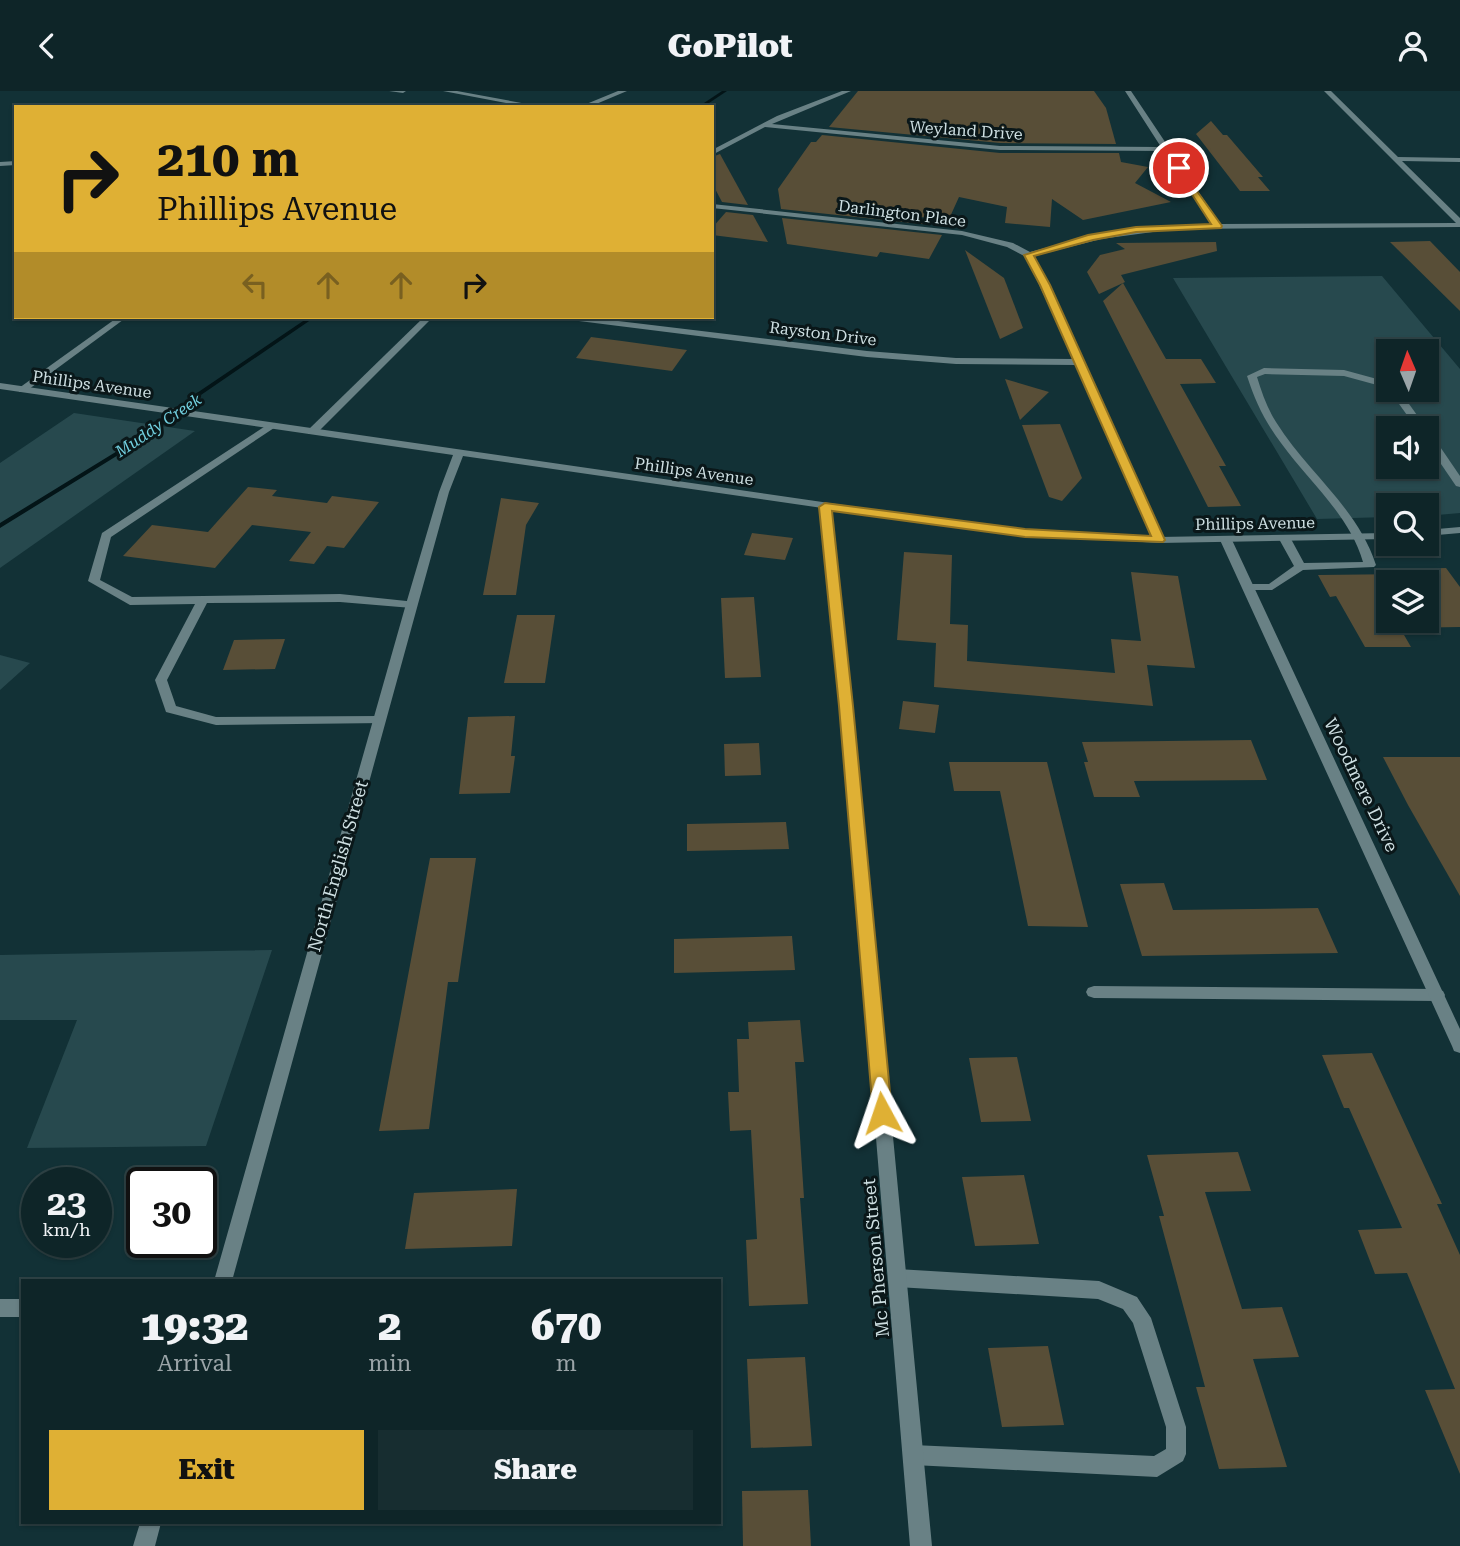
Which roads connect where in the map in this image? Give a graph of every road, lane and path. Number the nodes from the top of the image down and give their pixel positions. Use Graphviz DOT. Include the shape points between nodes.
graph roads {
  1 [pos="392,91"];
  2 [pos="403,91"];
  3 [pos="446,91"];
  4 [pos="624,91"];
  5 [pos="848,91"];
  6 [pos="1128,91"];
  7 [pos="1327,91"];
  8 [pos="528,105"];
  9 [pos="587,105"];
  10 [pos="764,125"];
  11 [pos="1166,149"];
  12 [pos="714,152"];
  13 [pos="1395,159"];
  14 [pos="1460,160"];
  15 [pos="714,206"];
  16 [pos="1460,224"];
  17 [pos="1217,226"];
  18 [pos="1029,255"];
  19 [pos="120,319"];
  20 [pos="427,319"];
  21 [pos="582,319"];
  22 [pos="1078,362"];
  23 [pos="1376,382"];
  24 [pos="0,386"];
  25 [pos="22,390"];
  26 [pos="270,426"];
  27 [pos="312,432"];
  28 [pos="459,453"];
  29 [pos="1439,453"];
  30 [pos="1460,484"];
  31 [pos="825,507"];
  32 [pos="1460,530"];
  33 [pos="1439,532"];
  34 [pos="1376,536"];
  35 [pos="1360,537"];
  36 [pos="1285,539"];
  37 [pos="1159,540"];
  38 [pos="1226,540"];
  39 [pos="1300,567"];
  40 [pos="1249,587"];
  41 [pos="203,600"];
  42 [pos="412,604"];
  43 [pos="379,720"];
  44 [pos="1094,992"];
  45 [pos="1437,995"];
  46 [pos="1460,1046"];
  47 [pos="897,1278"];
  48 [pos="224,1279"];
  49 [pos="0,1308"];
  50 [pos="21,1308"];
  51 [pos="913,1455"];
  52 [pos="151,1524"];
  53 [pos="144,1546"];
  54 [pos="921,1546"];
  1 -- 2 [label="street"];
  3 -- 8 [label="street"];
  4 -- 9 [label="street"];
  5 -- 10 [label="street"];
  6 -- 11 [label="street"];
  7 -- 13 [label="street"];
  10 -- 11 [label="street, Weyland Drive" via="1000,148"];
  10 -- 12 [label="street"];
  11 -- 17 [label="street"];
  13 -- 14 [label="street"];
  13 -- 16 [label="street"];
  15 -- 18 [label="street, Darlington Place" via="962,233 1010,245"];
  16 -- 17 [label="street"];
  17 -- 18 [label="street" via="1136,230"];
  18 -- 22 [label="street"];
  19 -- 25 [label="street"];
  20 -- 27 [label="street"];
  21 -- 22 [label="street, Rayston Drive" via="867,354 956,361"];
  22 -- 37 [label="street"];
  23 -- 35 [label="street" via="1344,373 1264,371 1252,376 1275,427"];
  24 -- 25 [label="street, Phillips Avenue"];
  25 -- 26 [label="street, Phillips Avenue"];
  26 -- 27 [label="street, Phillips Avenue"];
  26 -- 41 [label="street" via="106,535 94,581 131,601"];
  27 -- 28 [label="street, Phillips Avenue"];
  28 -- 31 [label="street, Phillips Avenue"];
  28 -- 42 [label="street, North English Street"];
  29 -- 30 [label="street"];
  31 -- 37 [label="street, Phillips Avenue" via="1025,533"];
  31 -- 47 [label="street, Mc Pherson Street"];
  32 -- 33 [label="street"];
  34 -- 35 [label="street, Phillips Avenue"];
  35 -- 36 [label="street, Phillips Avenue"];
  35 -- 39 [label="street" via="1370,565"];
  36 -- 38 [label="street, Phillips Avenue"];
  36 -- 39 [label="street"];
  37 -- 38 [label="street, Phillips Avenue"];
  38 -- 40 [label="street, Woodmere Drive"];
  39 -- 40 [label="street" via="1272,587"];
  40 -- 45 [label="street, Woodmere Drive"];
  41 -- 42 [label="street" via="340,598"];
  41 -- 43 [label="street" via="161,680 171,709 216,721"];
  42 -- 43 [label="street, North English Street"];
  43 -- 48 [label="street, North English Street"];
  44 -- 45 [label="street"];
  45 -- 46 [label="street, Woodmere Drive"];
  47 -- 51 [label="street, Mc Pherson Street"];
  47 -- 51 [label="street" via="1100,1290 1130,1303 1141,1318 1176,1427 1176,1454 1157,1467"];
  49 -- 50 [label="street"];
  51 -- 54 [label="street, Mc Pherson Street"];
  52 -- 53 [label="street"];
}
